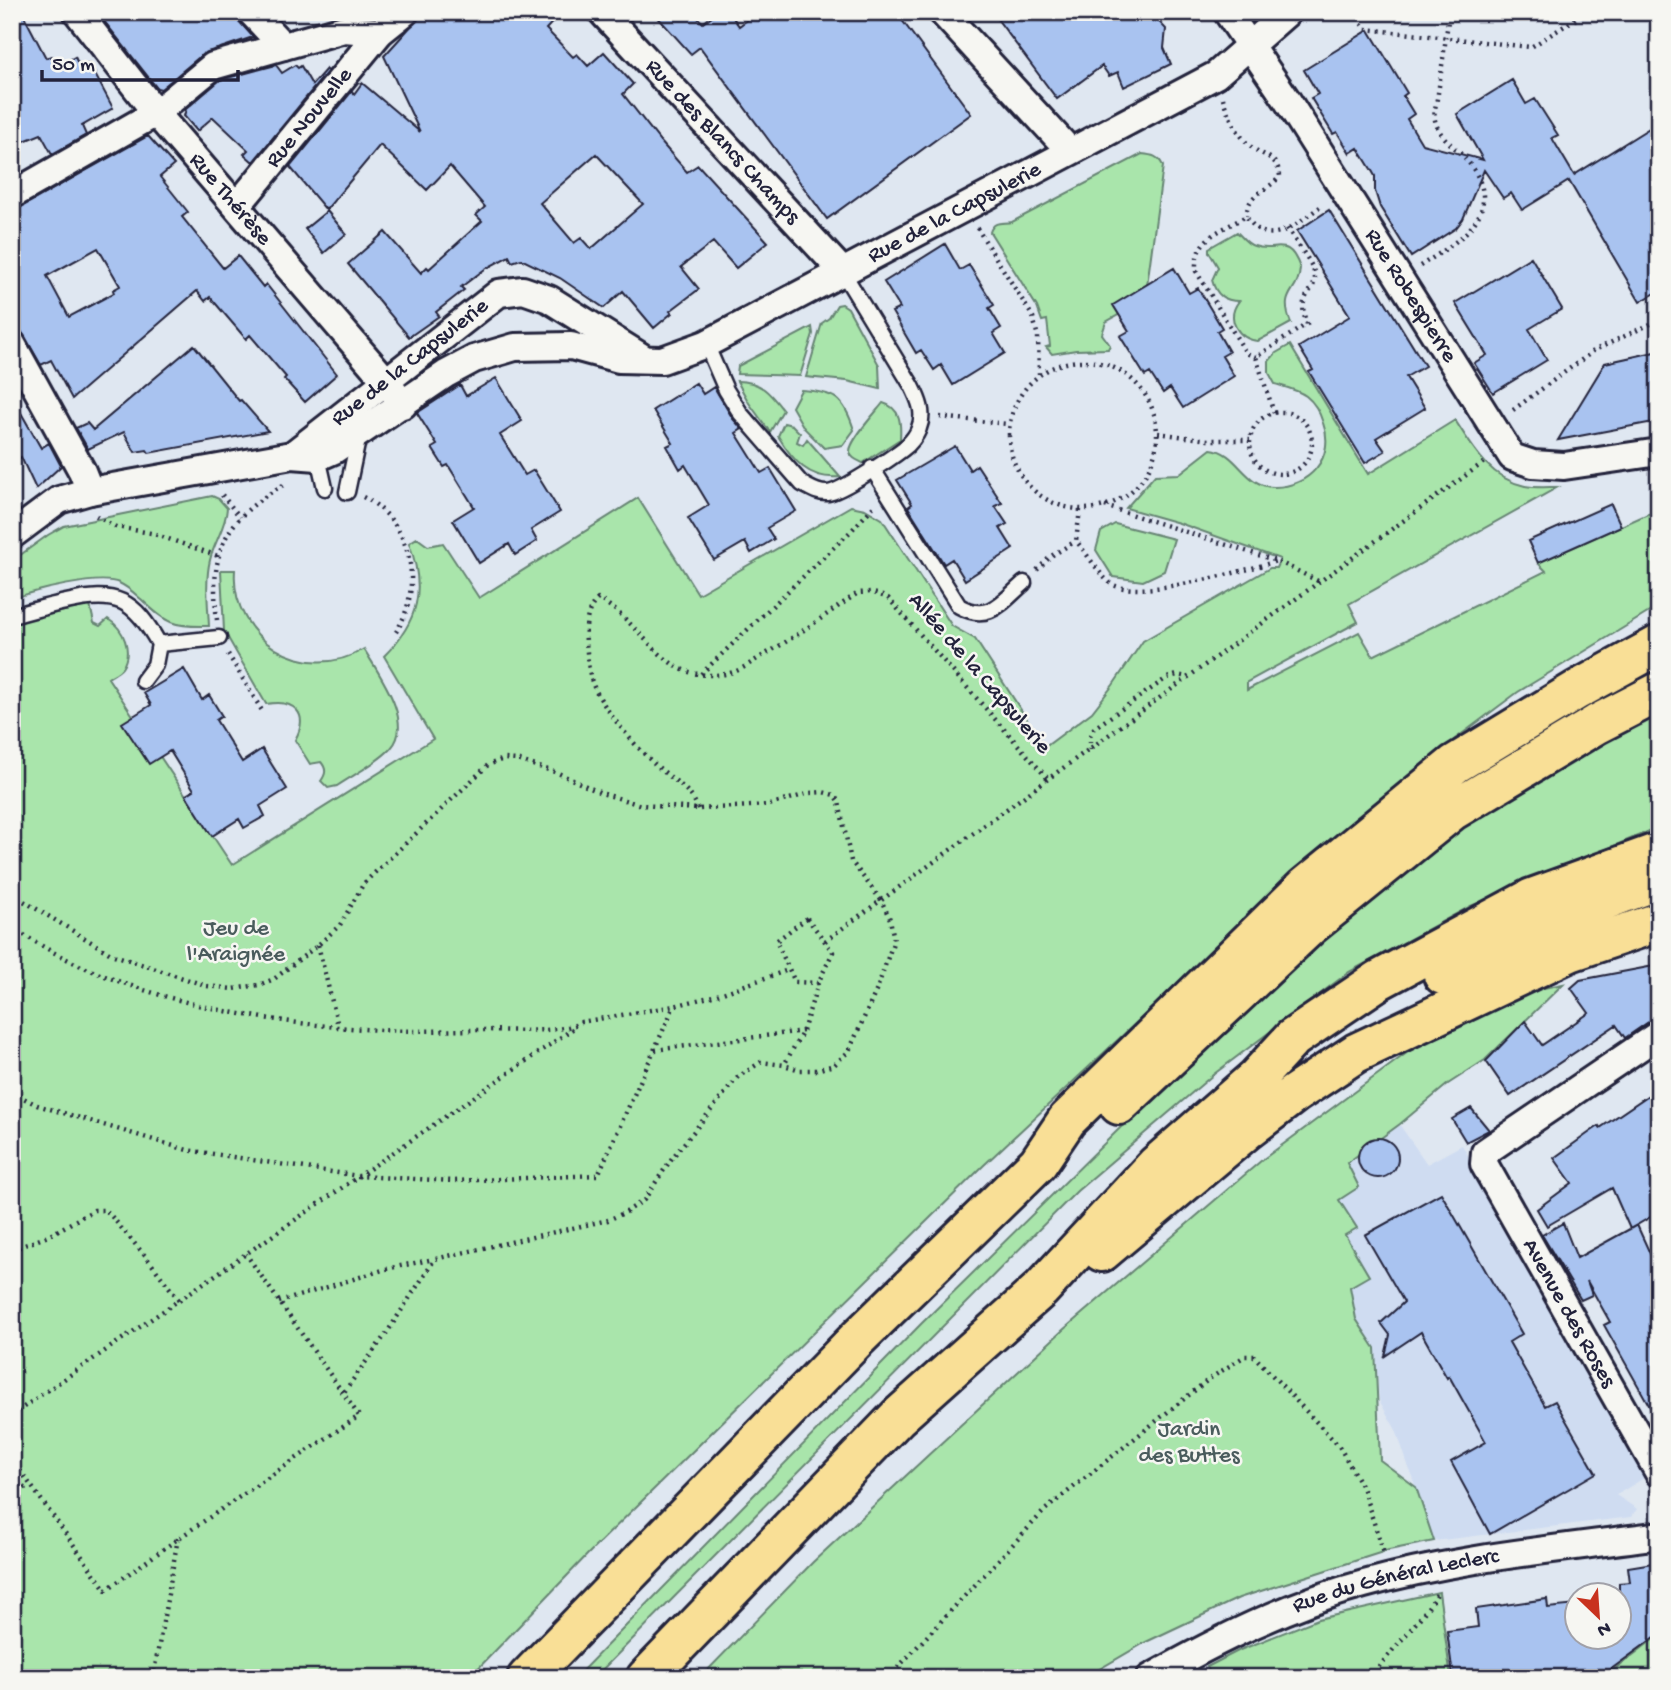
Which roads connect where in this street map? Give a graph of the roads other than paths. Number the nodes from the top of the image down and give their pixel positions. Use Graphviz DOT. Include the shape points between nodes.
graph roads {
  1 [pos="77,12"];
  2 [pos="251,12"];
  3 [pos="405,12"];
  4 [pos="602,12"];
  5 [pos="942,12"];
  6 [pos="1227,12"];
  7 [pos="1288,12"];
  8 [pos="380,32"];
  9 [pos="1251,45"];
  10 [pos="283,46"];
  11 [pos="156,113"];
  12 [pos="1070,151"];
  13 [pos="12,195"];
  14 [pos="237,206"];
  15 [pos="842,271"];
  16 [pos="12,344"];
  17 [pos="706,344"];
  18 [pos="646,359"];
  19 [pos="386,381"];
  20 [pos="403,405"];
  21 [pos="359,435"];
  22 [pos="1659,452"];
  23 [pos="305,456"];
  24 [pos="872,468"];
  25 [pos="325,488"];
  26 [pos="90,491"];
  27 [pos="347,492"];
  28 [pos="12,535"];
  29 [pos="1024,583"];
  30 [pos="12,617"];
  31 [pos="219,638"];
  32 [pos="159,645"];
  33 [pos="1659,645"];
  34 [pos="143,681"];
  35 [pos="1659,692"];
  36 [pos="1659,852"];
  37 [pos="1659,880"];
  38 [pos="1659,922"];
  39 [pos="1659,1034"];
  40 [pos="1257,1077"];
  41 [pos="1038,1163"];
  42 [pos="1041,1289"];
  43 [pos="1659,1473"];
  44 [pos="1659,1535"];
  45 [pos="527,1678"];
  46 [pos="646,1678"];
  47 [pos="1150,1678"];
  1 -- 11 [label="street, Rue Thérèse"];
  2 -- 10 [label="street"];
  3 -- 8 [label="street, Rue Nouvelle"];
  4 -- 15 [label="street, Rue des Blancs Champs"];
  5 -- 12 [label="street"];
  6 -- 9 [label="street, Rue Robespierre"];
  7 -- 9 [label="street, Rue de la Capsulerie"];
  8 -- 10 [label="street" via="344,29"];
  8 -- 14 [label="street, Rue Nouvelle"];
  9 -- 12 [label="street, Rue de la Capsulerie" via="1216,75"];
  9 -- 22 [label="street, Rue Robespierre" via="1512,457 1564,466"];
  10 -- 11 [label="street" via="213,66"];
  11 -- 13 [label="street"];
  11 -- 14 [label="street, Rue Thérèse"];
  12 -- 15 [label="street, Rue de la Capsulerie"];
  14 -- 19 [label="street, Rue Thérèse"];
  15 -- 17 [label="street, Rue de la Capsulerie"];
  15 -- 24 [label="lane" via="920,401 919,430 905,448"];
  16 -- 26 [label="street"];
  17 -- 18 [label="street, Rue de la Capsulerie" via="662,360"];
  17 -- 24 [label="lane" via="741,414 802,484 828,493"];
  18 -- 19 [label="street, Rue de la Capsulerie" via="550,299 523,290 499,293"];
  18 -- 20 [label="street, Rue de la Capsulerie" via="619,359 571,346 515,347 474,359"];
  19 -- 20 [label="street, Rue Thérèse"];
  19 -- 23 [label="street, Rue de la Capsulerie"];
  20 -- 21 [label="street, Rue de la Capsulerie"];
  21 -- 23 [label="street, Rue de la Capsulerie" via="334,450"];
  21 -- 27 [label="lane"];
  23 -- 25 [label="lane"];
  23 -- 26 [label="street, Rue de la Capsulerie"];
  24 -- 29 [label="lane" via="959,606 971,612 989,612"];
  26 -- 28 [label="street, Rue de la Capsulerie" via="60,500"];
  30 -- 32 [label="lane" via="87,597 116,598 133,608"];
  31 -- 32 [label="lane"];
  32 -- 34 [label="lane" via="155,665"];
  33 -- 41 [label="highway" via="1455,764 1305,887 1068,1120"];
  35 -- 41 [label="highway" via="1452,811 1310,926 1093,1130"];
  36 -- 40 [label="highway" via="1532,898 1379,980 1293,1038"];
  37 -- 40 [label="highway" via="1552,920 1410,992 1307,1055"];
  38 -- 42 [label="highway" via="1570,953 1356,1053 1256,1123 1122,1237"];
  39 -- 43 [label="street, Avenue des Roses" via="1485,1152 1484,1164"];
  40 -- 42 [label="highway" via="1157,1164"];
  41 -- 45 [label="highway" via="858,1338"];
  42 -- 46 [label="highway" via="898,1417"];
  44 -- 47 [label="street, Rue du Général Leclerc" via="1450,1565 1364,1584 1284,1611"];
}
